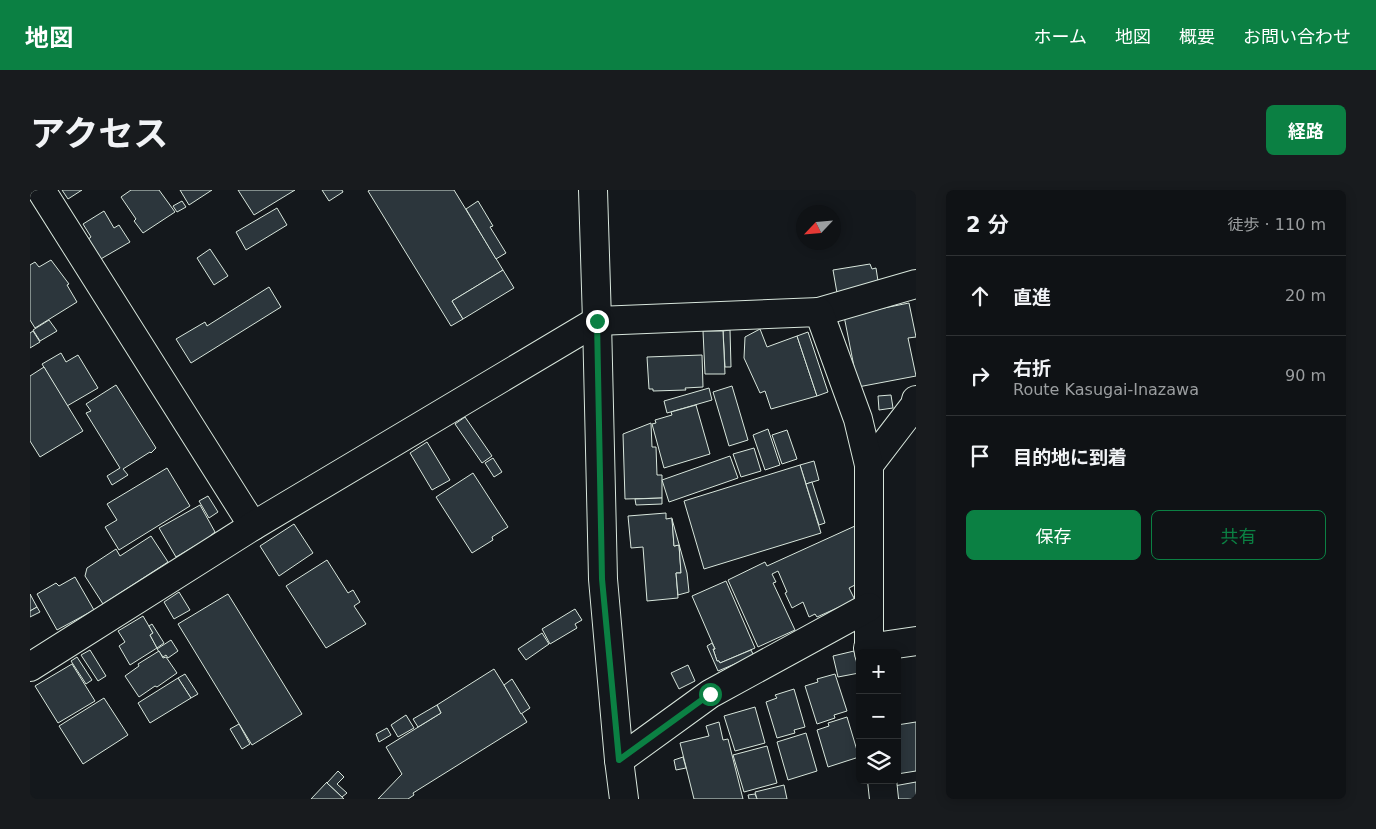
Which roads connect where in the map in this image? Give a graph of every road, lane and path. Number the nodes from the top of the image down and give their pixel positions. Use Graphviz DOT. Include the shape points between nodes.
graph roads {
  1 [pos="41,190"];
  2 [pos="592,190"];
  3 [pos="916,284"];
  4 [pos="819,312"];
  5 [pos="597,321"];
  6 [pos="916,400"];
  7 [pos="869,465"];
  8 [pos="253,526"];
  9 [pos="869,607"];
  10 [pos="916,641"];
  11 [pos="869,649"];
  12 [pos="874,649"];
  13 [pos="30,667"];
  14 [pos="619,760"];
  15 [pos="882,784"];
  16 [pos="624,799"];
  17 [pos="884,799"];
  1 -- 8 [label="street"];
  2 -- 5 [label="street"];
  3 -- 4 [label="street"];
  4 -- 5 [label="street"];
  4 -- 7 [label="street" via="858,418"];
  5 -- 8 [label="street"];
  5 -- 14 [label="street" via="602,579"];
  6 -- 7 [label="street"];
  7 -- 9 [label="street"];
  8 -- 13 [label="street"];
  9 -- 11 [label="street"];
  9 -- 14 [label="street" via="710,694"];
  10 -- 12 [label="street"];
  14 -- 16 [label="street"];
  15 -- 17 [label="street"];
}
